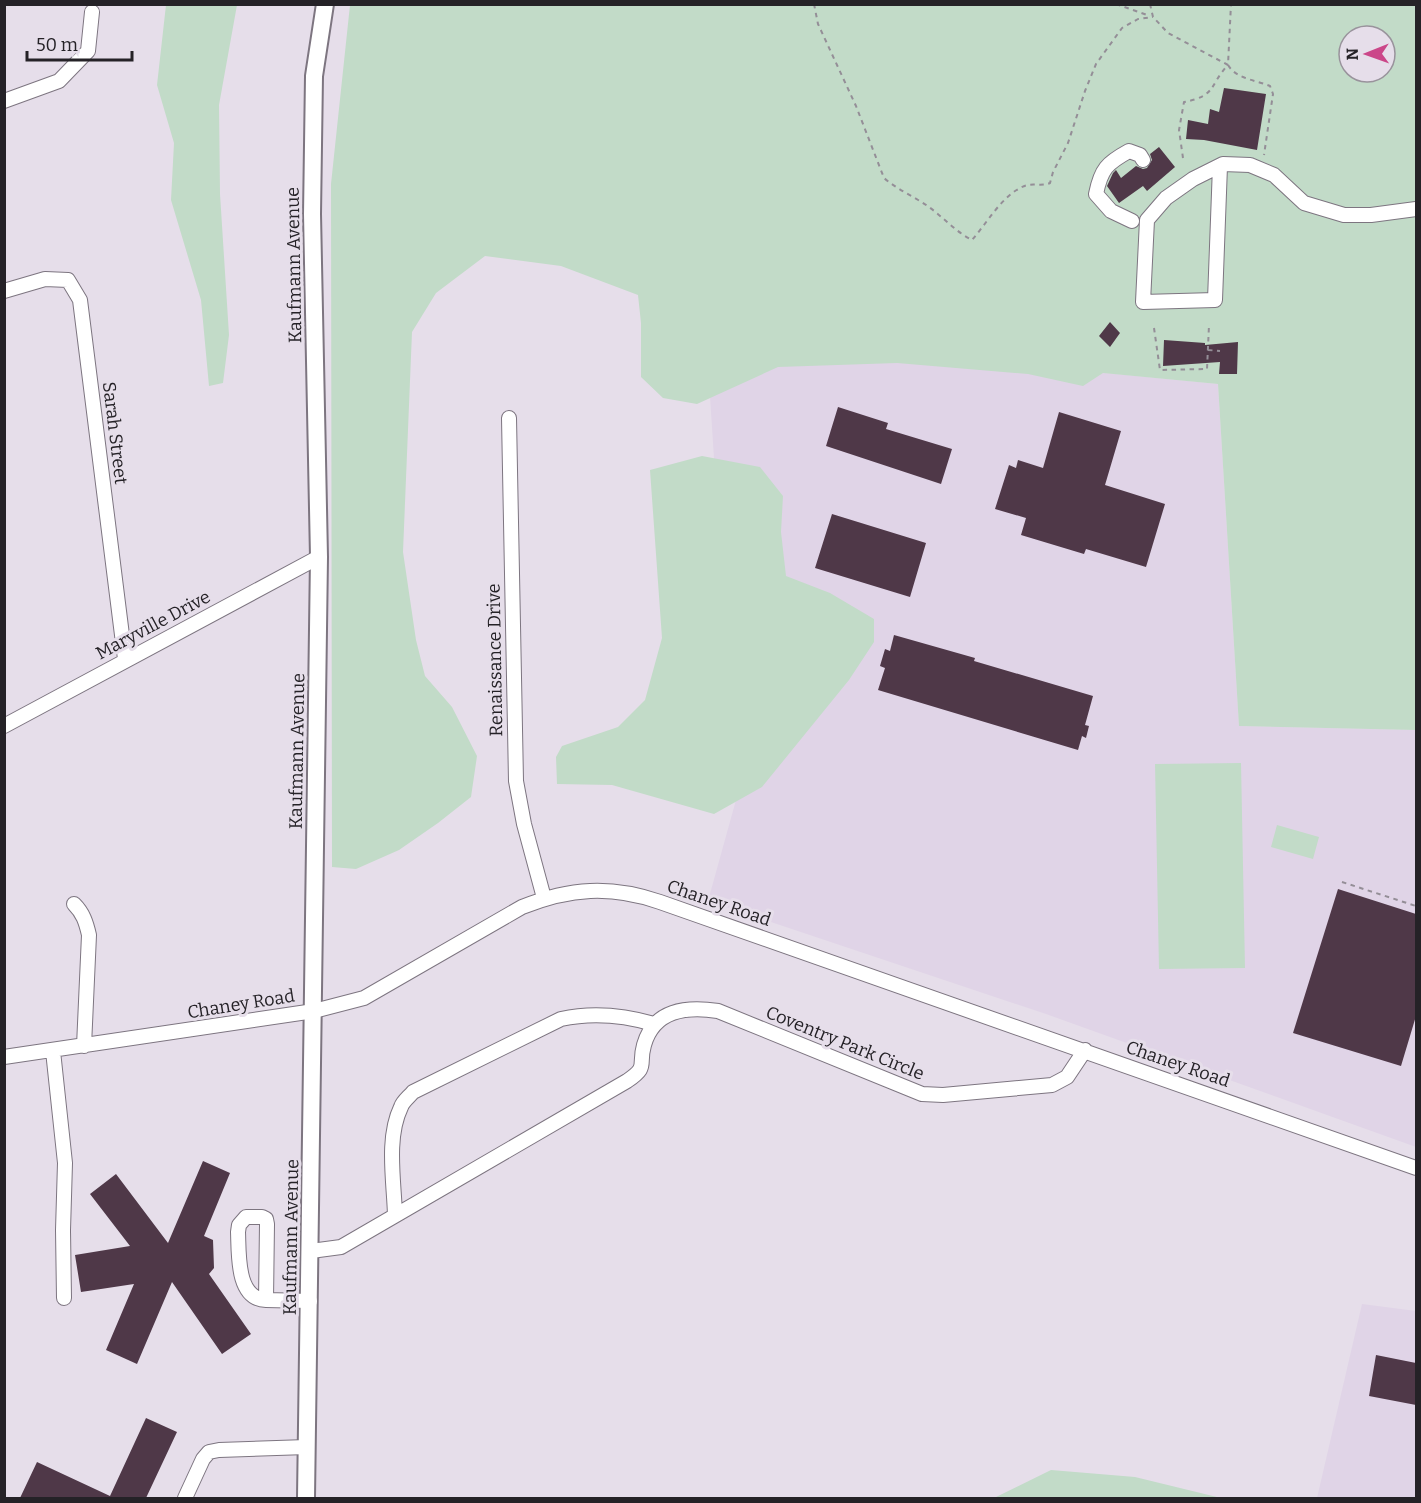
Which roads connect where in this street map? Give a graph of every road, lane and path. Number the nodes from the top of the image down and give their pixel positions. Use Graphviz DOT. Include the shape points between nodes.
graph roads {
  1 [pos="325,4"];
  2 [pos="814,4"];
  3 [pos="1116,4"];
  4 [pos="1150,4"];
  5 [pos="1231,4"];
  6 [pos="92,12"];
  7 [pos="1153,17"];
  8 [pos="1228,64"];
  9 [pos="4,102"];
  10 [pos="1264,155"];
  11 [pos="1183,158"];
  12 [pos="1143,160"];
  13 [pos="1220,166"];
  14 [pos="1416,209"];
  15 [pos="1132,221"];
  16 [pos="4,291"];
  17 [pos="1209,326"];
  18 [pos="1154,328"];
  19 [pos="1208,350"];
  20 [pos="1220,351"];
  21 [pos="509,418"];
  22 [pos="319,557"];
  23 [pos="125,659"];
  24 [pos="4,726"];
  25 [pos="1342,882"];
  26 [pos="544,898"];
  27 [pos="74,904"];
  28 [pos="1416,906"];
  29 [pos="314,1011"];
  30 [pos="654,1024"];
  31 [pos="84,1046"];
  32 [pos="1085,1050"];
  33 [pos="53,1051"];
  34 [pos="4,1057"];
  35 [pos="1416,1167"];
  36 [pos="395,1215"];
  37 [pos="311,1251"];
  38 [pos="64,1298"];
  39 [pos="266,1300"];
  40 [pos="310,1301"];
  41 [pos="307,1447"];
  42 [pos="185,1498"];
  43 [pos="306,1498"];
  1 -- 22 [label="main road, Kaufmann Avenue" via="314,76 312,214"];
  2 -- 7 [label="path" via="818,24 884,178 972,240 1022,186 1050,183 1096,64 1129,23"];
  3 -- 7 [label="path"];
  4 -- 7 [label="path"];
  5 -- 8 [label="path"];
  6 -- 9 [label="street" via="88,51 59,81"];
  7 -- 8 [label="path" via="1168,33"];
  8 -- 10 [label="path" via="1246,79 1270,86 1273,94"];
  8 -- 11 [label="path" via="1213,89 1197,100 1184,102 1179,130"];
  12 -- 15 [label="street" via="1128,151 1116,158 1100,174 1096,194 1111,211"];
  13 -- 13 [label="street" via="1166,198 1147,220 1143,302 1215,300"];
  13 -- 14 [label="street" via="1250,165 1274,176 1304,203 1344,215"];
  16 -- 23 [label="street, Sarah Street" via="45,279 68,280 80,300"];
  17 -- 19 [label="path"];
  18 -- 19 [label="path" via="1160,370 1207,369"];
  19 -- 20 [label="path"];
  21 -- 26 [label="street, Renaissance Drive" via="516,781"];
  22 -- 23 [label="street, Maryville Drive"];
  22 -- 29 [label="main road, Kaufmann Avenue"];
  23 -- 24 [label="street, Maryville Drive"];
  25 -- 28 [label="path"];
  26 -- 29 [label="street, Chaney Road" via="364,998"];
  26 -- 32 [label="street, Chaney Road" via="595,890 645,897"];
  27 -- 31 [label="street" via="86,921 89,935"];
  29 -- 31 [label="street, Chaney Road"];
  29 -- 37 [label="main road, Kaufmann Avenue"];
  30 -- 32 [label="street, Coventry Park Circle" via="674,1012 718,1011 922,1094 1052,1085 1067,1077"];
  30 -- 36 [label="street" via="643,1049 640,1072"];
  30 -- 36 [label="street" via="628,1016 582,1014 561,1018 413,1092 401,1105 394,1130"];
  31 -- 33 [label="street, Chaney Road"];
  32 -- 35 [label="street, Chaney Road"];
  33 -- 34 [label="street, Chaney Road"];
  33 -- 38 [label="street" via="65,1163"];
  36 -- 37 [label="street" via="341,1246"];
  37 -- 40 [label="main road, Kaufmann Avenue"];
  39 -- 39 [label="street" via="253,1296 240,1275 238,1232 246,1217 266,1219"];
  39 -- 40 [label="street"];
  40 -- 41 [label="main road, Kaufmann Avenue"];
  41 -- 42 [label="street" via="209,1452"];
  41 -- 43 [label="main road, Kaufmann Avenue"];
}
